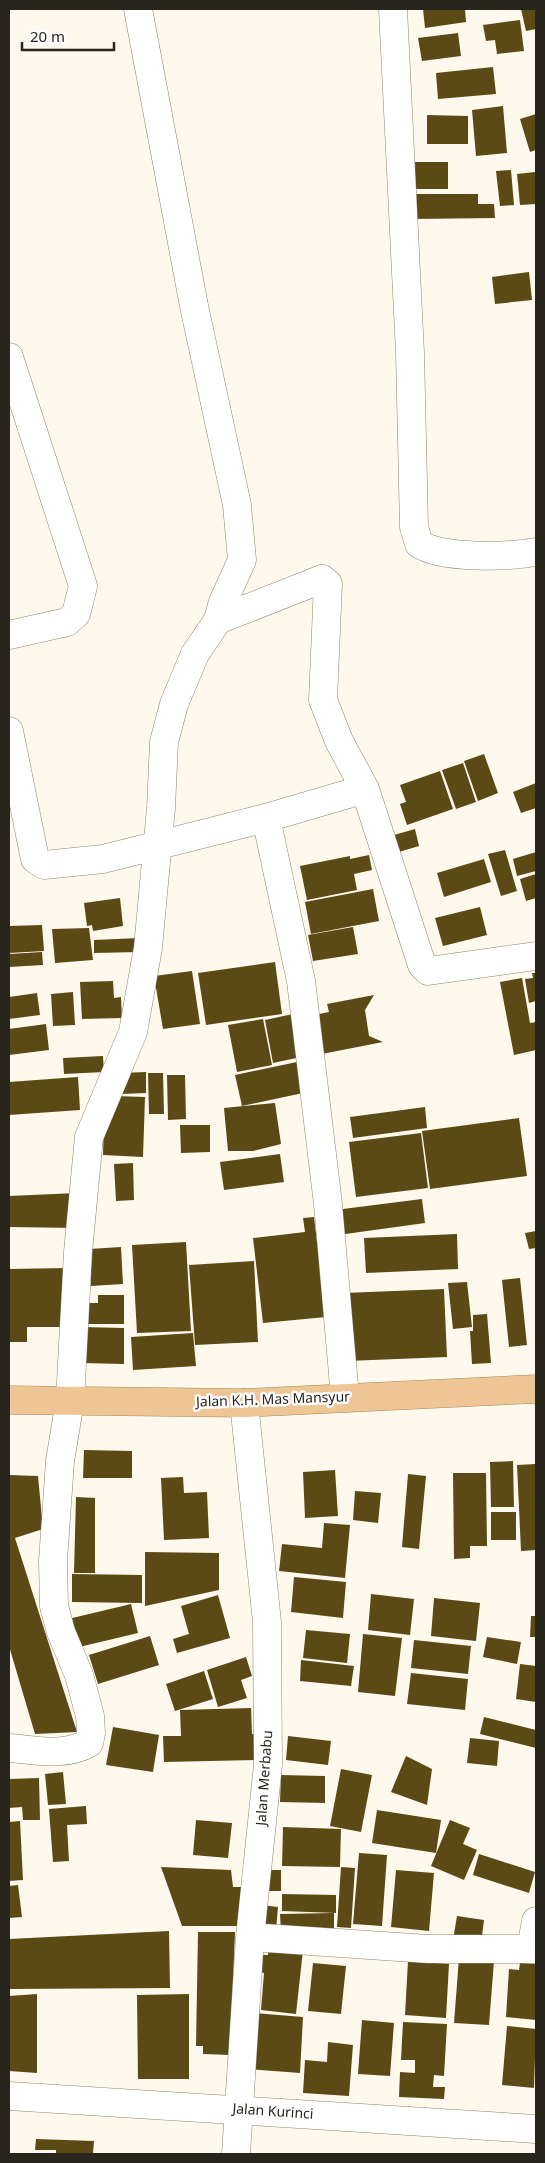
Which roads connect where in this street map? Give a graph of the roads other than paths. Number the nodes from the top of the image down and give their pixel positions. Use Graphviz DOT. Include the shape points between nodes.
graph roads {
  1 [pos="138,9"];
  2 [pos="393,9"];
  3 [pos="9,357"];
  4 [pos="16,402"];
  5 [pos="536,552"];
  6 [pos="218,620"];
  7 [pos="9,635"];
  8 [pos="9,731"];
  9 [pos="365,789"];
  10 [pos="266,818"];
  11 [pos="158,845"];
  12 [pos="536,956"];
  13 [pos="536,1389"];
  14 [pos="345,1397"];
  15 [pos="9,1400"];
  16 [pos="70,1401"];
  17 [pos="244,1403"];
  18 [pos="9,1748"];
  19 [pos="536,1921"];
  20 [pos="250,1937"];
  21 [pos="533,1949"];
  22 [pos="9,2096"];
  23 [pos="237,2109"];
  24 [pos="536,2129"];
  25 [pos="236,2154"];
  1 -- 6 [label="street" via="194,306 237,505 242,560"];
  2 -- 5 [label="street" via="410,353 414,527 419,544 446,555"];
  3 -- 4 [label="street"];
  4 -- 7 [label="street" via="83,586 76,614 67,622"];
  6 -- 9 [label="street" via="322,579 328,584 323,700 339,741"];
  6 -- 11 [label="street" via="195,654 174,704 164,742"];
  8 -- 11 [label="street" via="35,859 44,865 54,865 103,859"];
  9 -- 10 [label="street"];
  9 -- 12 [label="street" via="422,966 428,971"];
  10 -- 11 [label="street"];
  10 -- 14 [label="street" via="301,981 328,1204"];
  11 -- 16 [label="street" via="148,948 133,1032 89,1137 78,1252"];
  13 -- 14 [label="highway, Jalan K.H. Mas Mansyur"];
  14 -- 17 [label="highway, Jalan K.H. Mas Mansyur"];
  15 -- 16 [label="highway, Jalan K.H. Mas Mansyur"];
  16 -- 17 [label="highway, Jalan K.H. Mas Mansyur"];
  16 -- 18 [label="street" via="60,1461 54,1541 54,1606 79,1675 91,1733 89,1743 76,1750"];
  17 -- 20 [label="street, Jalan Merbabu" via="267,1632 268,1766"];
  19 -- 21 [label="street"];
  20 -- 21 [label="street" via="428,1949"];
  20 -- 23 [label="street, Jalan Merbabu"];
  22 -- 23 [label="street, Jalan Kurinci"];
  23 -- 24 [label="street, Jalan Kurinci"];
  23 -- 25 [label="street, Jalan Merbabu"];
}
